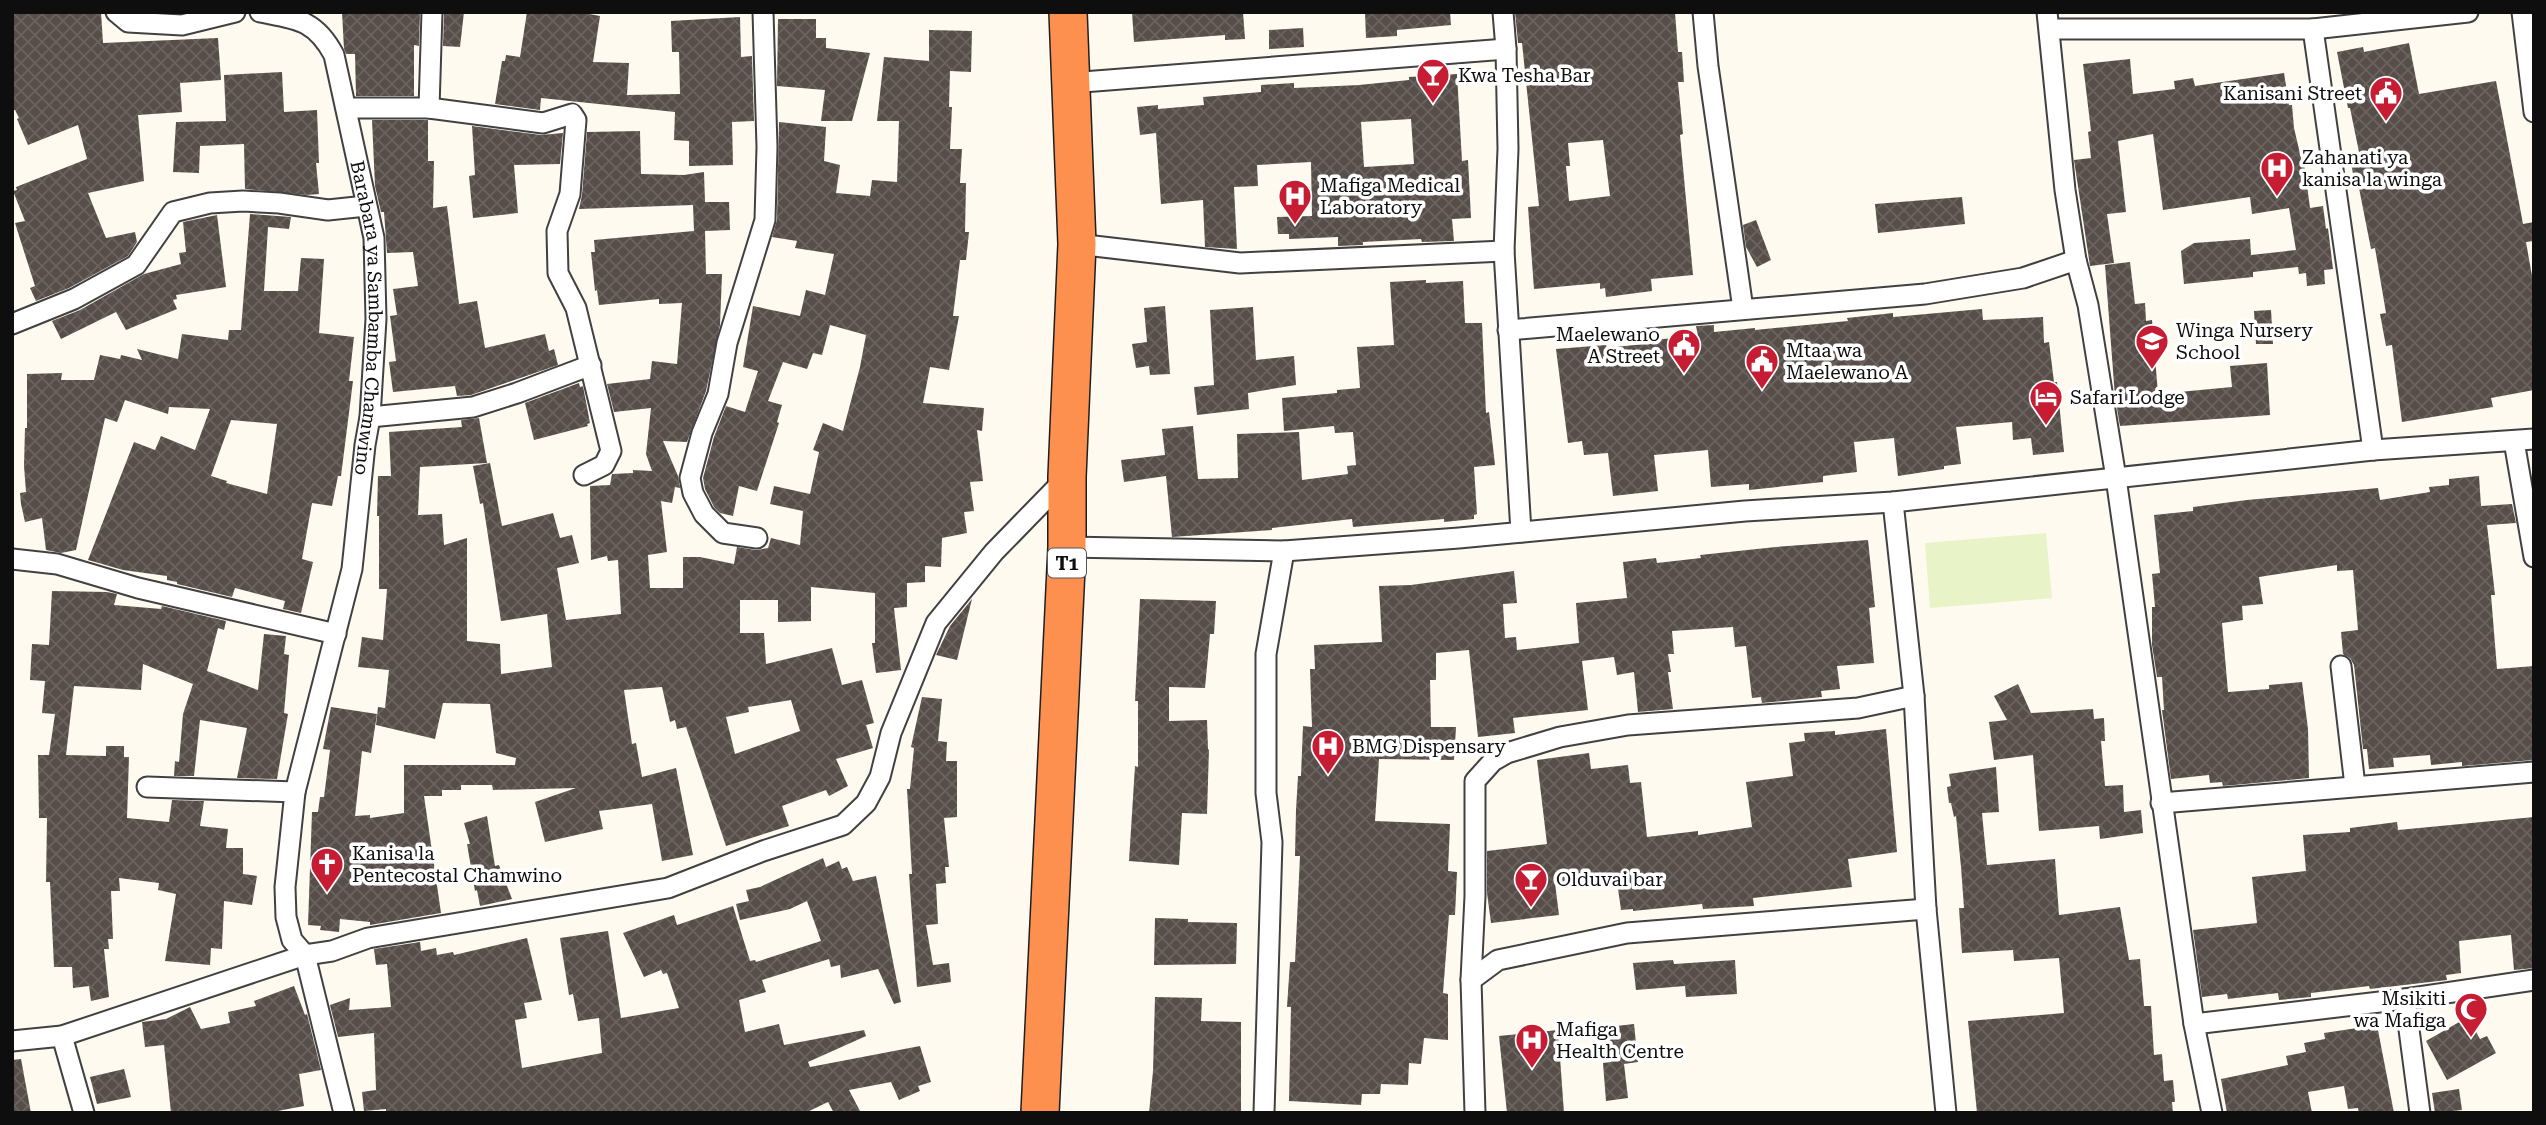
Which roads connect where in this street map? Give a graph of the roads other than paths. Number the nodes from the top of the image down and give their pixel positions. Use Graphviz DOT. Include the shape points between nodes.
graph roads {
  1 [pos="116,12"];
  2 [pos="235,12"];
  3 [pos="260,12"];
  4 [pos="432,12"];
  5 [pos="763,12"];
  6 [pos="1068,12"];
  7 [pos="1503,12"];
  8 [pos="1703,12"];
  9 [pos="2468,12"];
  10 [pos="2522,12"];
  11 [pos="2048,21"];
  12 [pos="2313,29"];
  13 [pos="1506,49"];
  14 [pos="1070,82"];
  15 [pos="346,108"];
  16 [pos="429,108"];
  17 [pos="2534,112"];
  18 [pos="366,206"];
  19 [pos="1077,244"];
  20 [pos="1504,251"];
  21 [pos="2076,260"];
  22 [pos="1743,309"];
  23 [pos="12,324"];
  24 [pos="1508,330"];
  25 [pos="591,365"];
  26 [pos="370,417"];
  27 [pos="2534,439"];
  28 [pos="2514,441"];
  29 [pos="2373,450"];
  30 [pos="584,475"];
  31 [pos="1067,477"];
  32 [pos="2116,478"];
  33 [pos="1893,502"];
  34 [pos="1521,532"];
  35 [pos="757,538"];
  36 [pos="1068,547"];
  37 [pos="1283,551"];
  38 [pos="2534,557"];
  39 [pos="12,559"];
  40 [pos="336,634"];
  41 [pos="2341,666"];
  42 [pos="1914,696"];
  43 [pos="2534,772"];
  44 [pos="2355,786"];
  45 [pos="147,787"];
  46 [pos="295,792"];
  47 [pos="2161,803"];
  48 [pos="1926,909"];
  49 [pos="304,955"];
  50 [pos="1471,980"];
  51 [pos="2534,980"];
  52 [pos="2405,999"];
  53 [pos="2194,1024"];
  54 [pos="62,1036"];
  55 [pos="12,1041"];
  56 [pos="84,1113"];
  57 [pos="344,1113"];
  58 [pos="1040,1113"];
  59 [pos="1264,1113"];
  60 [pos="1475,1113"];
  61 [pos="1946,1113"];
  62 [pos="2212,1113"];
  63 [pos="2420,1113"];
  1 -- 2 [label="street" via="128,22 182,25"];
  3 -- 15 [label="street, Barabara ya Sambamba Chamwino" via="302,20 319,32 334,55"];
  4 -- 16 [label="street"];
  5 -- 35 [label="street" via="768,147 765,220 691,478 704,514 723,533"];
  6 -- 14 [label="highway, T1"];
  7 -- 13 [label="street"];
  8 -- 22 [label="street"];
  9 -- 12 [label="street"];
  10 -- 17 [label="street"];
  11 -- 12 [label="street"];
  11 -- 21 [label="street"];
  12 -- 29 [label="street"];
  13 -- 14 [label="street"];
  13 -- 20 [label="street"];
  14 -- 19 [label="highway, T1"];
  15 -- 16 [label="street"];
  15 -- 18 [label="street, Barabara ya Sambamba Chamwino"];
  16 -- 25 [label="street" via="543,123 572,114 576,120 570,194 558,231 558,273 576,308"];
  18 -- 23 [label="street" via="328,210 243,201 173,212 136,265 74,299"];
  18 -- 26 [label="street, Barabara ya Sambamba Chamwino" via="374,238 376,319"];
  19 -- 20 [label="street" via="1240,263"];
  19 -- 31 [label="highway, T1"];
  20 -- 24 [label="street"];
  21 -- 22 [label="street" via="1983,286"];
  21 -- 32 [label="street" via="2088,305"];
  22 -- 24 [label="street"];
  24 -- 34 [label="street"];
  25 -- 26 [label="street" via="473,407"];
  25 -- 30 [label="street" via="611,451 604,465"];
  26 -- 40 [label="street, Barabara ya Sambamba Chamwino" via="352,569"];
  27 -- 28 [label="street"];
  28 -- 29 [label="street"];
  28 -- 38 [label="street"];
  29 -- 32 [label="street"];
  31 -- 36 [label="highway, T1"];
  31 -- 49 [label="street" via="994,552 936,623 891,733 880,777 866,803 843,825 668,888 368,938"];
  32 -- 33 [label="street"];
  32 -- 47 [label="street"];
  33 -- 34 [label="street"];
  33 -- 42 [label="street"];
  34 -- 37 [label="street"];
  36 -- 37 [label="street"];
  36 -- 58 [label="highway, T1"];
  37 -- 59 [label="street" via="1266,654 1266,793 1272,842"];
  39 -- 40 [label="street" via="57,564 138,588"];
  40 -- 46 [label="street, Barabara ya Sambamba Chamwino"];
  41 -- 44 [label="street"];
  42 -- 48 [label="street"];
  42 -- 50 [label="street" via="1858,708 1628,725 1560,737 1493,761 1475,781"];
  43 -- 44 [label="street"];
  44 -- 47 [label="street"];
  45 -- 46 [label="street"];
  46 -- 49 [label="street, Barabara ya Sambamba Chamwino" via="286,917 292,940"];
  47 -- 53 [label="street"];
  48 -- 50 [label="street" via="1627,933 1498,960"];
  48 -- 61 [label="street"];
  49 -- 54 [label="street"];
  49 -- 57 [label="street, Barabara ya Sambamba Chamwino"];
  50 -- 60 [label="street"];
  51 -- 52 [label="street"];
  52 -- 53 [label="street"];
  52 -- 63 [label="street"];
  53 -- 62 [label="street"];
  54 -- 55 [label="street"];
  54 -- 56 [label="street"];
}
